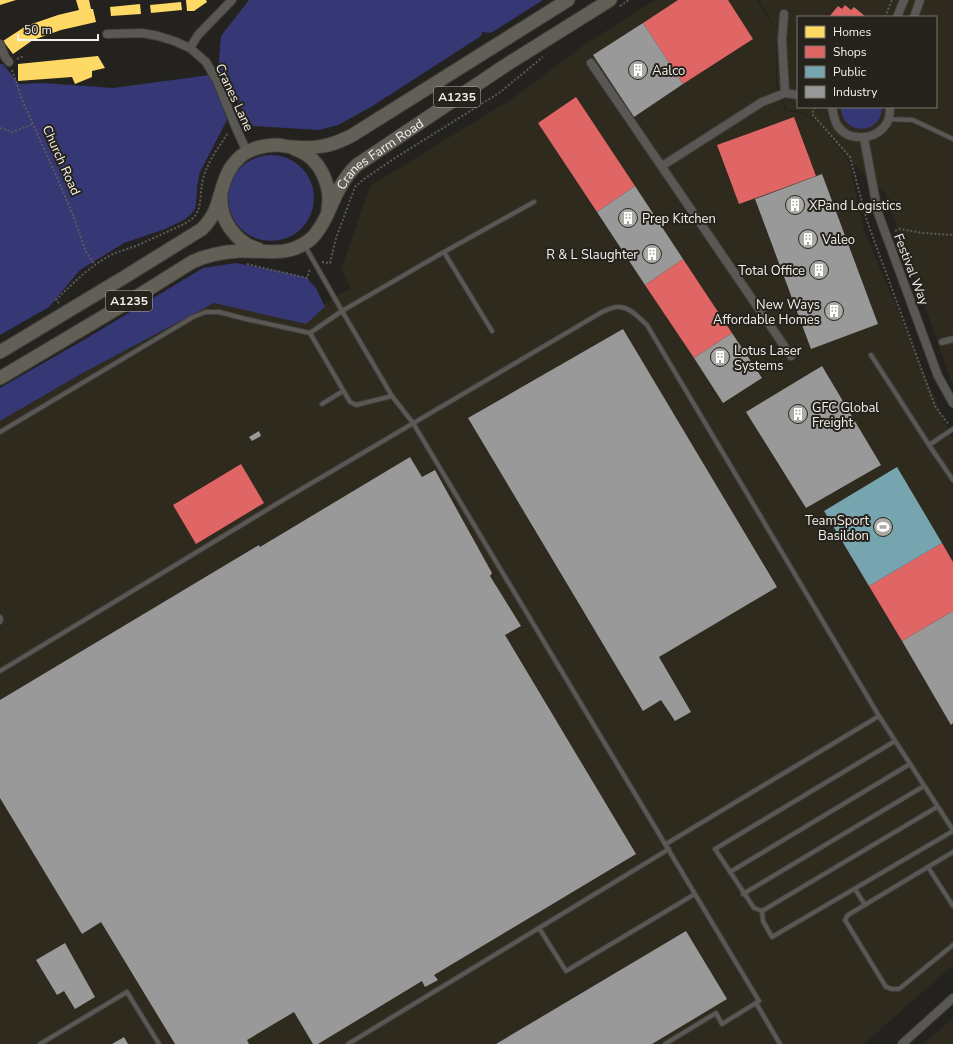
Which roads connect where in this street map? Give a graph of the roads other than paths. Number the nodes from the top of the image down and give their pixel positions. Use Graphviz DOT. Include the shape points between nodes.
graph roads {
  1 [pos="232,0"];
  2 [pos="568,0"];
  3 [pos="610,0"];
  4 [pos="904,0"];
  5 [pos="920,0"];
  6 [pos="784,14"];
  7 [pos="897,16"];
  8 [pos="914,16"];
  9 [pos="106,34"];
  10 [pos="0,44"];
  11 [pos="190,48"];
  12 [pos="7,60"];
  13 [pos="591,63"];
  14 [pos="785,92"];
  15 [pos="797,95"];
  16 [pos="832,108"];
  17 [pos="890,108"];
  18 [pos="889,119"];
  19 [pos="864,138"];
  20 [pos="953,139"];
  21 [pos="291,147"];
  22 [pos="247,152"];
  23 [pos="662,166"];
  24 [pos="223,185"];
  25 [pos="534,202"];
  26 [pos="326,216"];
  27 [pos="304,244"];
  28 [pos="266,252"];
  29 [pos="444,252"];
  30 [pos="342,311"];
  31 [pos="492,331"];
  32 [pos="310,333"];
  33 [pos="953,339"];
  34 [pos="942,342"];
  35 [pos="0,352"];
  36 [pos="871,355"];
  37 [pos="791,356"];
  38 [pos="0,378"];
  39 [pos="343,391"];
  40 [pos="392,396"];
  41 [pos="322,404"];
  42 [pos="953,404"];
  43 [pos="413,423"];
  44 [pos="953,430"];
  45 [pos="0,432"];
  46 [pos="929,445"];
  47 [pos="953,480"];
  48 [pos="0,617"];
  49 [pos="0,622"];
  50 [pos="0,671"];
  51 [pos="879,716"];
  52 [pos="895,741"];
  53 [pos="910,764"];
  54 [pos="924,786"];
  55 [pos="937,807"];
  56 [pos="953,830"];
  57 [pos="666,844"];
  58 [pos="668,849"];
  59 [pos="953,852"];
  60 [pos="928,867"];
  61 [pos="730,872"];
  62 [pos="856,888"];
  63 [pos="695,894"];
  64 [pos="743,894"];
  65 [pos="865,905"];
  66 [pos="953,906"];
  67 [pos="762,911"];
  68 [pos="539,928"];
  69 [pos="953,945"];
  70 [pos="953,998"];
  71 [pos="756,1003"];
  72 [pos="40,1044"];
  73 [pos="159,1044"];
  74 [pos="348,1044"];
  75 [pos="665,1044"];
  76 [pos="780,1044"];
  77 [pos="902,1044"];
  1 -- 11 [label="street" via="198,35"];
  2 -- 21 [label="main road, Cranes Farm Road / A1235" via="351,136 324,146"];
  3 -- 26 [label="main road, Cranes Farm Road / A1235" via="506,65 357,165 345,179"];
  4 -- 7 [label="street"];
  5 -- 8 [label="street"];
  6 -- 14 [label="street" via="782,40"];
  9 -- 11 [label="street, Cranes Lane" via="142,33"];
  10 -- 12 [label="street"];
  11 -- 22 [label="street, Cranes Lane" via="206,62 217,81"];
  13 -- 23 [label="street"];
  14 -- 15 [label="street"];
  14 -- 23 [label="street" via="762,102"];
  16 -- 19 [label="street" via="838,126 854,137"];
  17 -- 18 [label="street"];
  18 -- 19 [label="street" via="877,134"];
  18 -- 20 [label="lane" via="913,120"];
  19 -- 42 [label="street, Festival Way" via="878,213 938,376"];
  21 -- 22 [label="main road, Cranes Farm Road / A1235" via="264,146"];
  21 -- 26 [label="main road, Cranes Farm Road / A1235" via="307,155 320,169 328,186 329,204"];
  22 -- 24 [label="main road, Cranes Farm Road / A1235" via="237,159"];
  23 -- 37 [label="street"];
  24 -- 28 [label="main road, Cranes Farm Road / A1235" via="221,198 230,229 240,240"];
  24 -- 35 [label="main road, Cranes Farm Road / A1235" via="215,210 202,229"];
  25 -- 29 [label="lane"];
  26 -- 27 [label="main road, Cranes Farm Road / A1235" via="321,227"];
  27 -- 28 [label="main road, Cranes Farm Road / A1235" via="292,250"];
  27 -- 30 [label="lane"];
  28 -- 38 [label="main road, Cranes Farm Road / A1235" via="226,252 208,255 192,262"];
  29 -- 30 [label="lane"];
  29 -- 31 [label="lane"];
  30 -- 32 [label="lane"];
  30 -- 40 [label="lane"];
  32 -- 39 [label="lane"];
  32 -- 45 [label="lane" via="219,312 206,312 193,317"];
  33 -- 34 [label="street"];
  36 -- 46 [label="lane"];
  39 -- 40 [label="lane" via="350,402 356,405"];
  39 -- 41 [label="lane"];
  40 -- 43 [label="lane"];
  43 -- 50 [label="lane"];
  43 -- 51 [label="lane" via="602,312 620,307 633,311 647,325"];
  43 -- 57 [label="lane"];
  44 -- 46 [label="lane"];
  46 -- 47 [label="lane"];
  48 -- 49 [label="lane"];
  51 -- 52 [label="lane"];
  51 -- 57 [label="lane"];
  52 -- 53 [label="lane"];
  52 -- 61 [label="lane" via="715,849"];
  53 -- 54 [label="lane"];
  53 -- 61 [label="lane"];
  54 -- 55 [label="lane"];
  54 -- 64 [label="lane"];
  55 -- 56 [label="lane"];
  55 -- 67 [label="lane"];
  56 -- 62 [label="lane"];
  57 -- 58 [label="lane"];
  58 -- 63 [label="lane"];
  58 -- 68 [label="lane"];
  59 -- 60 [label="lane"];
  60 -- 65 [label="lane"];
  60 -- 66 [label="lane"];
  61 -- 64 [label="lane"];
  62 -- 65 [label="lane"];
  62 -- 67 [label="lane" via="772,937 763,921"];
  63 -- 68 [label="lane" via="566,972"];
  63 -- 71 [label="lane" via="759,1000"];
  64 -- 67 [label="lane" via="754,908"];
  65 -- 69 [label="lane" via="848,915 845,920 886,987 899,989"];
  68 -- 74 [label="lane"];
  70 -- 77 [label="street"];
  71 -- 75 [label="lane" via="722,1024 716,1014"];
  71 -- 76 [label="lane"];
  72 -- 73 [label="lane" via="127,992"];
}
